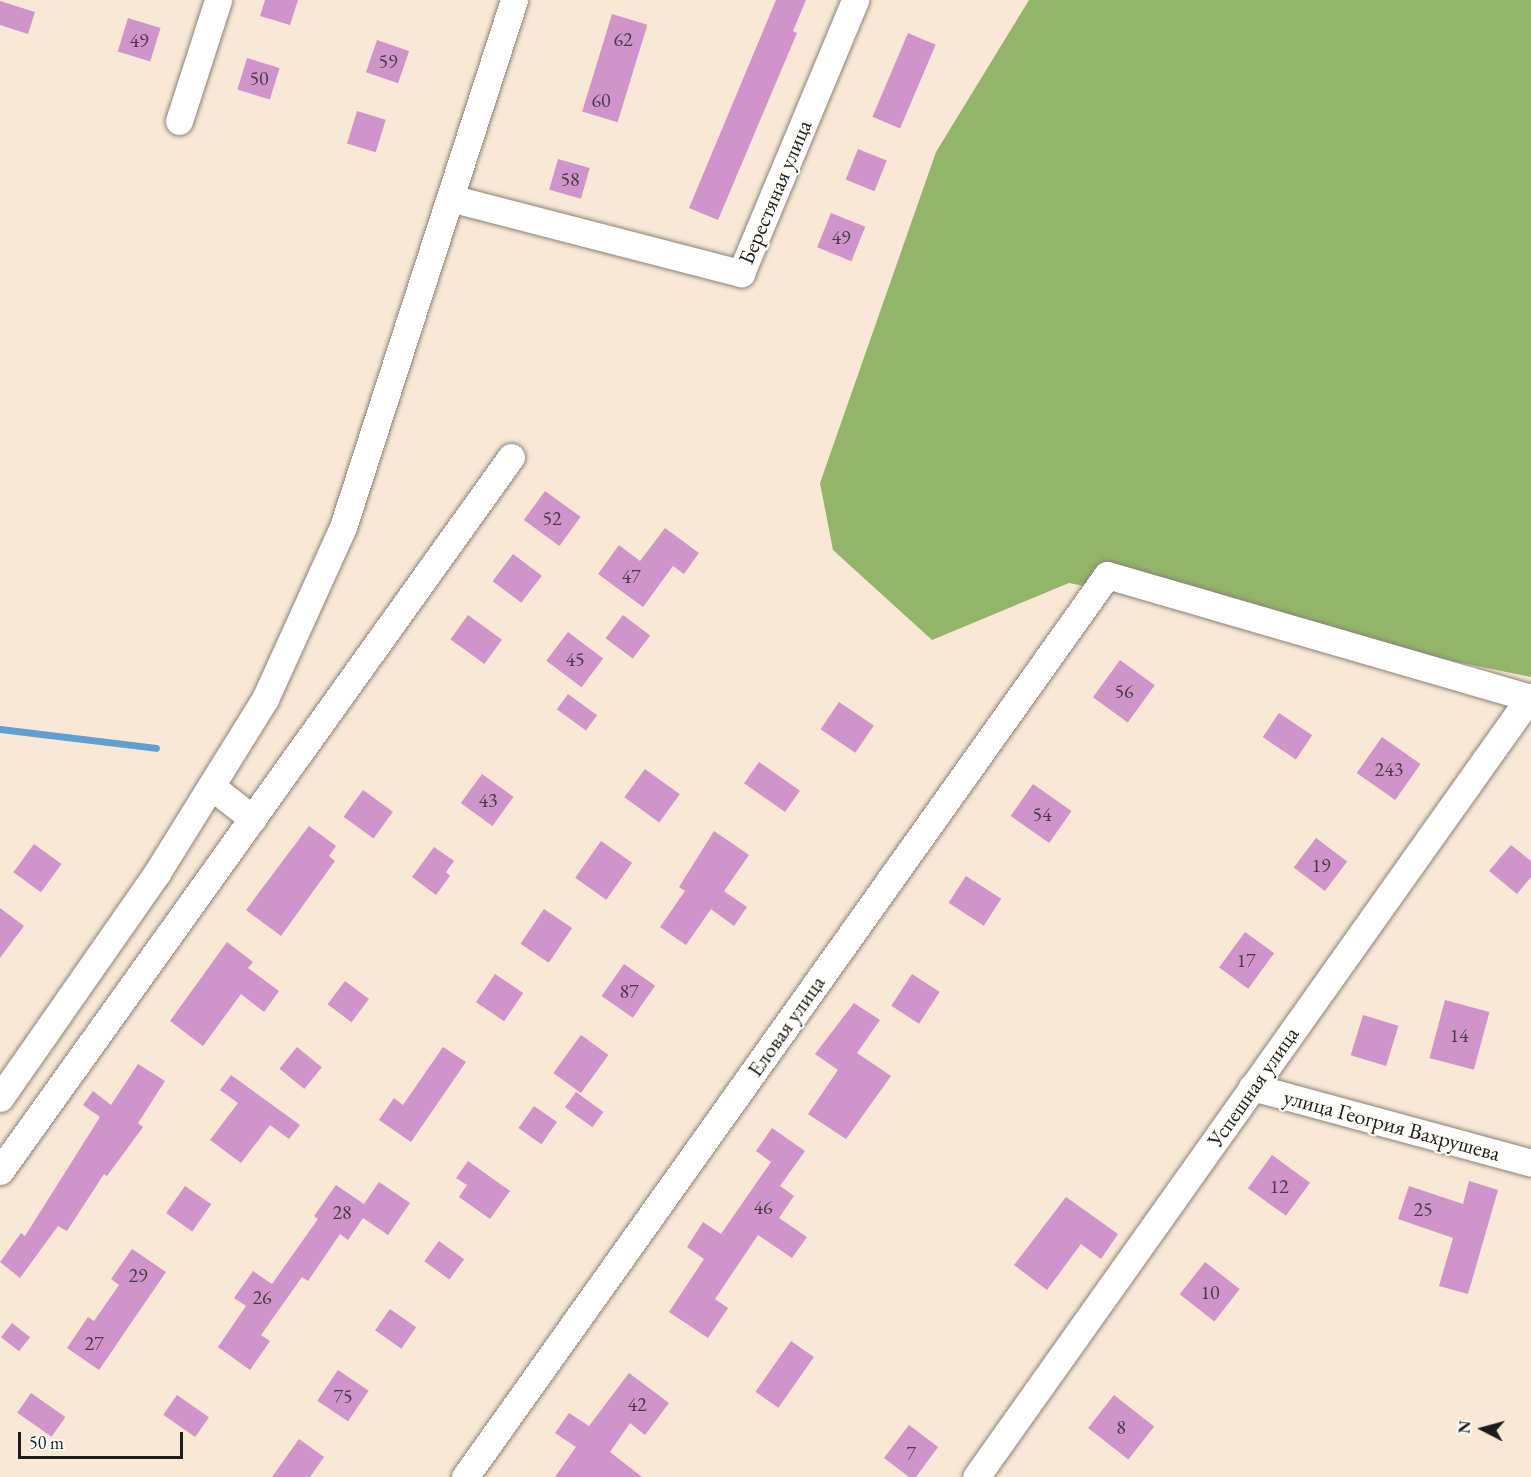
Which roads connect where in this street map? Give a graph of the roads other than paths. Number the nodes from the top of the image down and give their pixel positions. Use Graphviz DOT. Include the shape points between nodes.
graph roads {
  1 [pos="218,0"];
  2 [pos="514,0"];
  3 [pos="855,0"];
  4 [pos="179,121"];
  5 [pos="450,198"];
  6 [pos="511,457"];
  7 [pos="1531,698"];
  8 [pos="211,786"];
  9 [pos="253,819"];
  10 [pos="1252,1087"];
  11 [pos="0,1098"];
  12 [pos="1531,1162"];
  13 [pos="0,1171"];
  14 [pos="465,1477"];
  15 [pos="976,1477"];
  1 -- 4 [label="street"];
  2 -- 5 [label="street"];
  3 -- 5 [label="street, Берестяная улица" via="741,273"];
  5 -- 8 [label="street" via="343,527 265,699"];
  6 -- 9 [label="street"];
  7 -- 10 [label="street, Успешная улица"];
  7 -- 14 [label="street, Еловая улица" via="1107,575"];
  8 -- 9 [label="street"];
  8 -- 11 [label="street" via="158,873"];
  9 -- 13 [label="street"];
  10 -- 12 [label="street, улица Геогрия Вахрушева"];
  10 -- 15 [label="street, Успешная улица"];
}
